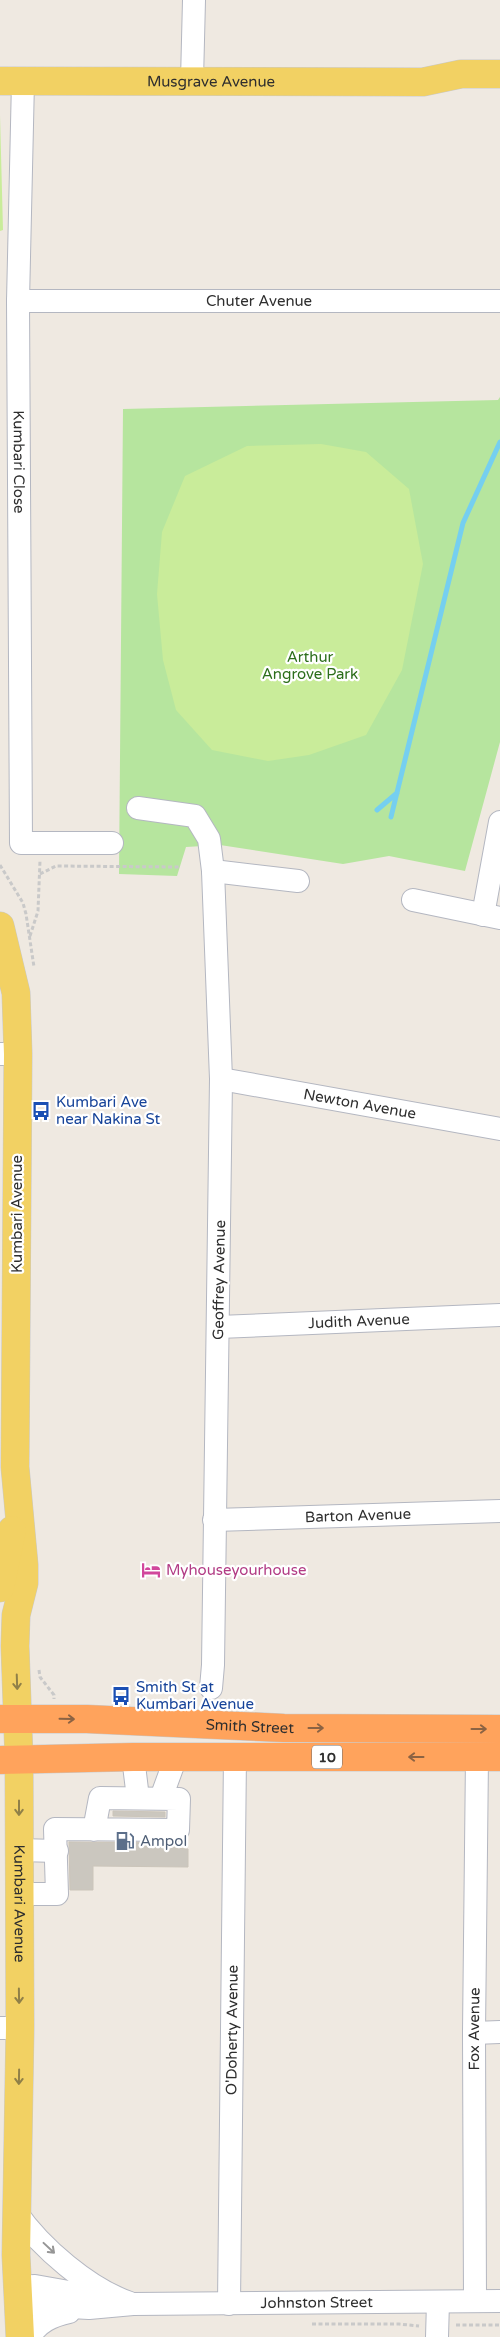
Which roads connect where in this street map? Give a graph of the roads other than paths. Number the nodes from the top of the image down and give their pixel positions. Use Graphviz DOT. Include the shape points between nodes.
graph roads {
  1 [pos="194,0"];
  2 [pos="192,80"];
  3 [pos="12,81"];
  4 [pos="500,83"];
  5 [pos="500,301"];
  6 [pos="18,302"];
  7 [pos="138,808"];
  8 [pos="500,822"];
  9 [pos="112,843"];
  10 [pos="213,871"];
  11 [pos="298,881"];
  12 [pos="413,900"];
  13 [pos="491,916"];
  14 [pos="0,926"];
  15 [pos="9,1054"];
  16 [pos="220,1079"];
  17 [pos="500,1129"];
  18 [pos="500,1315"];
  19 [pos="219,1327"];
  20 [pos="17,1504"];
  21 [pos="500,1511"];
  22 [pos="214,1520"];
  23 [pos="0,1588"];
  24 [pos="211,1688"];
  25 [pos="9,1718"];
  26 [pos="500,1729"];
  27 [pos="235,1756"];
  28 [pos="133,1757"];
  29 [pos="176,1757"];
  30 [pos="488,1757"];
  31 [pos="9,1759"];
  32 [pos="138,1798"];
  33 [pos="161,1798"];
  34 [pos="94,1830"];
  35 [pos="19,1850"];
  36 [pos="57,1851"];
  37 [pos="18,1894"];
  38 [pos="10,2028"];
  39 [pos="500,2032"];
  40 [pos="474,2033"];
  41 [pos="16,2212"];
  42 [pos="8,2296"];
  43 [pos="476,2300"];
  44 [pos="500,2300"];
  45 [pos="438,2302"];
  46 [pos="133,2304"];
  47 [pos="229,2304"];
  48 [pos="89,2308"];
  49 [pos="445,2331"];
  50 [pos="20,2337"];
  51 [pos="29,2337"];
  1 -- 2 [label="street"];
  2 -- 3 [label="main road, Musgrave Avenue"];
  2 -- 4 [label="main road, Musgrave Avenue" via="423,82 437,86"];
  3 -- 6 [label="street, Kumbari Close"];
  5 -- 6 [label="street, Chuter Avenue"];
  6 -- 9 [label="street, Kumbari Close" via="31,843"];
  7 -- 10 [label="street, Geoffrey Avenue" via="195,816 209,839"];
  8 -- 13 [label="street"];
  10 -- 11 [label="street"];
  10 -- 16 [label="street, Geoffrey Avenue"];
  12 -- 13 [label="street"];
  14 -- 15 [label="main road, Kumbari Avenue" via="16,992"];
  15 -- 20 [label="main road, Kumbari Avenue"];
  16 -- 17 [label="street, Newton Avenue"];
  16 -- 19 [label="street, Geoffrey Avenue"];
  18 -- 19 [label="street, Judith Avenue"];
  19 -- 22 [label="street, Geoffrey Avenue"];
  20 -- 23 [label="main road, Kumbari Avenue"];
  20 -- 25 [label="main road, Kumbari Avenue, one-way" via="24,1583 16,1615"];
  21 -- 22 [label="street, Barton Avenue"];
  22 -- 24 [label="street, Geoffrey Avenue"];
  25 -- 26 [label="highway, Smith Street / 10, one-way" via="256,1728"];
  25 -- 31 [label="main road, Kumbari Avenue"];
  27 -- 29 [label="highway, Smith Street / 10"];
  30 -- 27 [label="highway, Smith Street / 10, one-way"];
  27 -- 47 [label="street, O'Doherty Avenue"];
  28 -- 29 [label="highway, Smith Street / 10"];
  28 -- 31 [label="highway, Smith Street / 10"];
  28 -- 32 [label="street"];
  29 -- 33 [label="street"];
  30 -- 40 [label="street, Fox Avenue"];
  31 -- 35 [label="main road, Kumbari Avenue, one-way"];
  32 -- 33 [label="street"];
  32 -- 34 [label="street" via="100,1798"];
  33 -- 34 [label="street" via="179,1800 178,1830"];
  34 -- 36 [label="street" via="55,1829"];
  35 -- 36 [label="street"];
  35 -- 37 [label="main road, Kumbari Avenue"];
  36 -- 37 [label="street" via="57,1894"];
  37 -- 38 [label="main road, Kumbari Avenue, one-way"];
  38 -- 41 [label="main road, Kumbari Avenue, one-way"];
  39 -- 40 [label="street"];
  40 -- 43 [label="street, Fox Avenue"];
  41 -- 42 [label="main road, Kumbari Avenue"];
  41 -- 46 [label="street, one-way" via="82,2277 104,2292"];
  42 -- 46 [label="street, Johnston Street" via="35,2286"];
  42 -- 48 [label="street, Johnston Street" via="45,2307"];
  42 -- 50 [label="main road, Kumbari Avenue"];
  43 -- 44 [label="street, Johnston Street"];
  43 -- 45 [label="street, Johnston Street"];
  45 -- 47 [label="street, Johnston Street"];
  45 -- 49 [label="street"];
  46 -- 47 [label="street, Johnston Street"];
  46 -- 48 [label="street, Johnston Street"];
  48 -- 51 [label="street" via="47,2319"];
}
